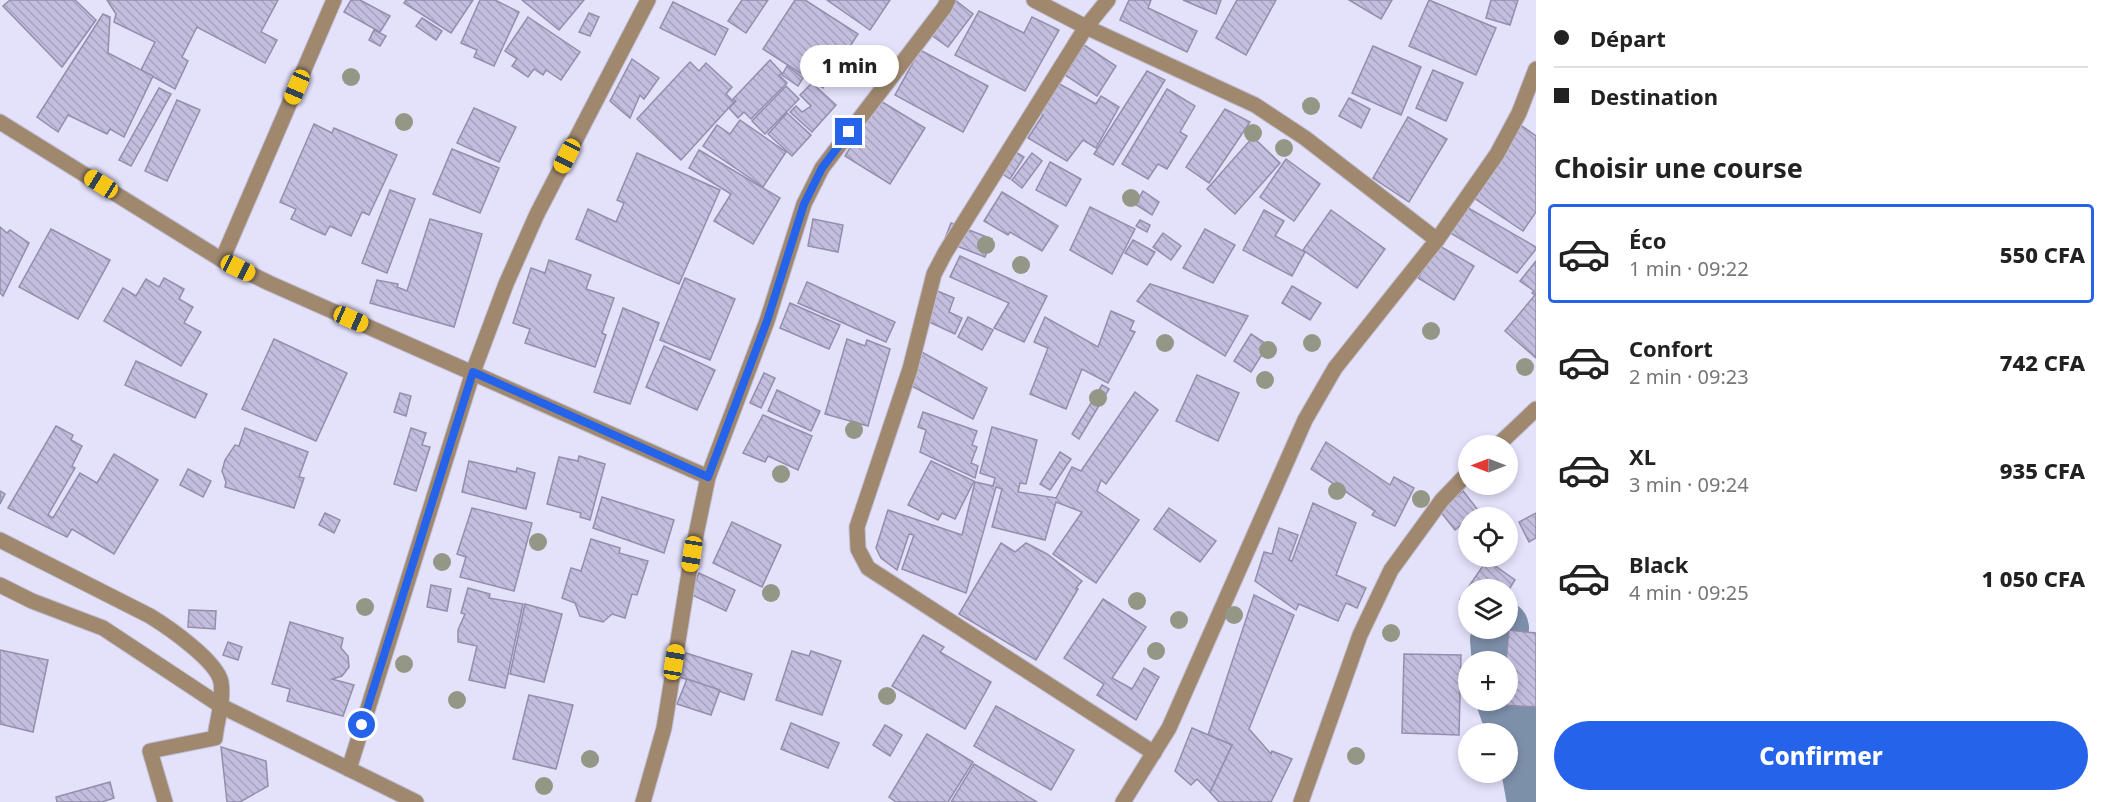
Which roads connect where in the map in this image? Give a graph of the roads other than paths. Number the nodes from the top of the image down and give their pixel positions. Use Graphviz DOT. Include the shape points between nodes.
graph roads {
  1 [pos="334,0"];
  2 [pos="648,0"];
  3 [pos="948,0"];
  4 [pos="1034,0"];
  5 [pos="1108,0"];
  6 [pos="1086,27"];
  7 [pos="1536,69"];
  8 [pos="0,122"];
  9 [pos="1437,240"];
  10 [pos="222,260"];
  11 [pos="473,372"];
  12 [pos="1536,409"];
  13 [pos="1509,435"];
  14 [pos="708,477"];
  15 [pos="1458,483"];
  16 [pos="0,540"];
  17 [pos="0,585"];
  18 [pos="221,706"];
  19 [pos="1154,753"];
  20 [pos="348,769"];
  21 [pos="165,802"];
  22 [pos="416,802"];
  23 [pos="643,802"];
  24 [pos="1122,802"];
  25 [pos="1301,802"];
  1 -- 10 [label="street"];
  2 -- 11 [label="street" via="537,214"];
  3 -- 14 [label="street" via="822,168 804,204 767,321"];
  4 -- 6 [label="street"];
  5 -- 6 [label="street"];
  6 -- 9 [label="street" via="1255,105 1305,138"];
  6 -- 19 [label="street" via="934,274 910,369 857,527 858,549 868,568"];
  7 -- 9 [label="street" via="1497,154"];
  8 -- 10 [label="street"];
  9 -- 19 [label="street" via="1335,368 1305,420 1169,728"];
  10 -- 11 [label="street"];
  11 -- 14 [label="street"];
  11 -- 20 [label="street"];
  12 -- 13 [label="street"];
  14 -- 23 [label="street" via="664,728"];
  15 -- 25 [label="street" via="1391,570 1360,634"];
  16 -- 18 [label="street" via="163,624 210,663 221,680"];
  17 -- 18 [label="street" via="103,628"];
  18 -- 20 [label="street"];
  18 -- 21 [label="street" via="215,738 150,751"];
  19 -- 24 [label="street"];
  20 -- 22 [label="street"];
}
